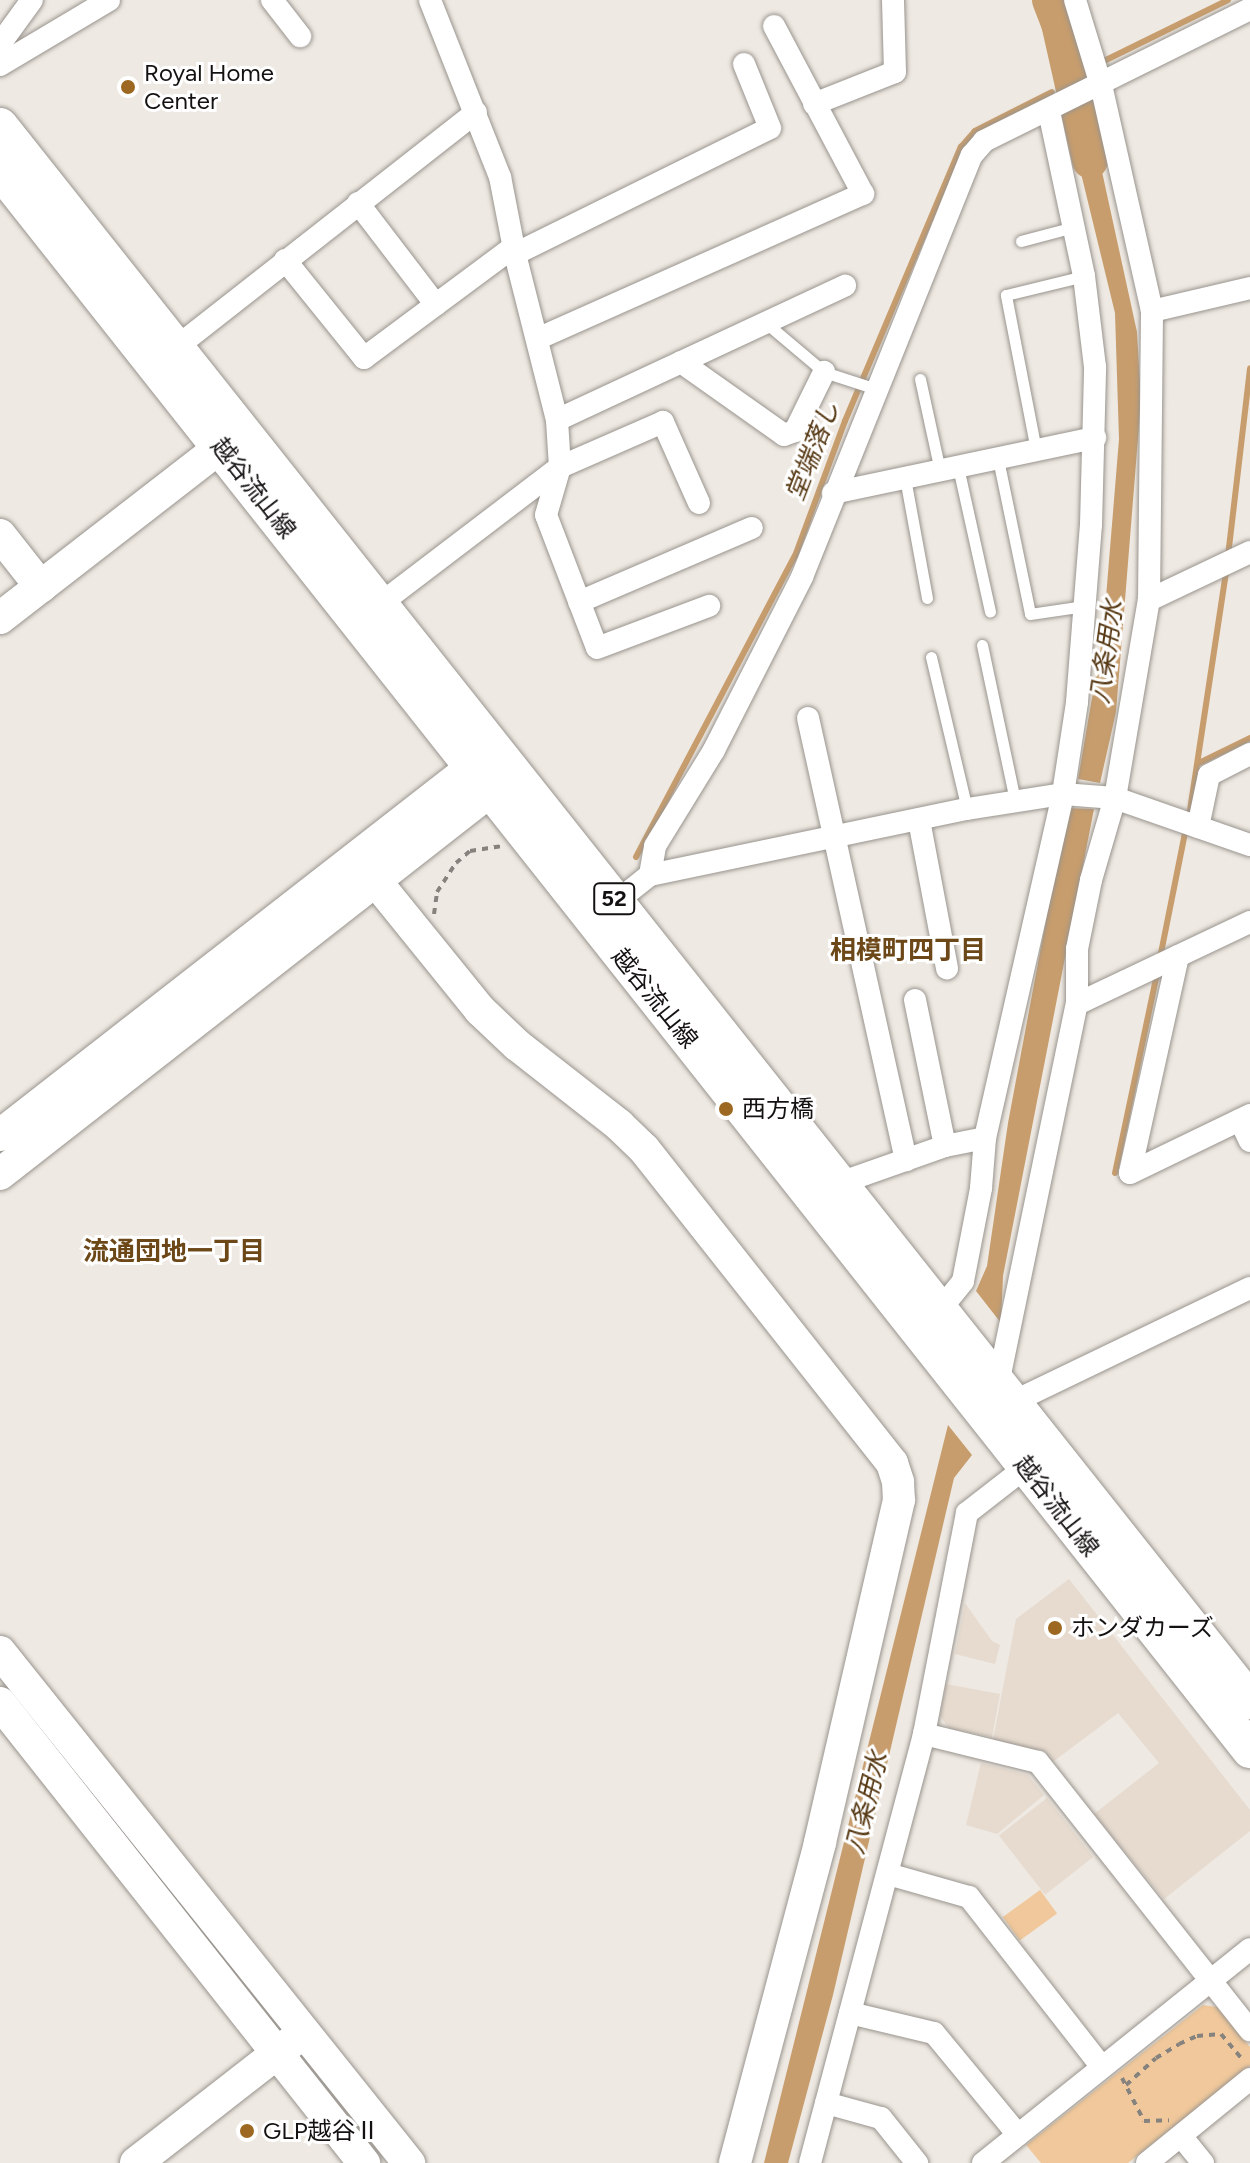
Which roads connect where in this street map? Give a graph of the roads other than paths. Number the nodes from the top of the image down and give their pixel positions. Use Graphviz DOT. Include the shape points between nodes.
graph roads {
  1 [pos="32,0"];
  2 [pos="109,0"];
  3 [pos="272,0"];
  4 [pos="430,0"];
  5 [pos="893,0"];
  6 [pos="1075,0"];
  7 [pos="1250,9"];
  8 [pos="774,26"];
  9 [pos="300,36"];
  10 [pos="0,44"];
  11 [pos="744,64"];
  12 [pos="0,65"];
  13 [pos="1096,88"];
  14 [pos="814,104"];
  15 [pos="1057,107"];
  16 [pos="476,112"];
  17 [pos="0,126"];
  18 [pos="0,170"];
  19 [pos="358,203"];
  20 [pos="1074,227"];
  21 [pos="1021,241"];
  22 [pos="515,250"];
  23 [pos="285,260"];
  24 [pos="1084,276"];
  25 [pos="845,286"];
  26 [pos="1250,288"];
  27 [pos="436,305"];
  28 [pos="1152,311"];
  29 [pos="766,323"];
  30 [pos="537,339"];
  31 [pos="165,356"];
  32 [pos="681,362"];
  33 [pos="824,372"];
  34 [pos="920,379"];
  35 [pos="875,389"];
  36 [pos="557,420"];
  37 [pos="1095,438"];
  38 [pos="222,446"];
  39 [pos="1036,450"];
  40 [pos="998,459"];
  41 [pos="560,467"];
  42 [pos="949,469"];
  43 [pos="905,478"];
  44 [pos="833,493"];
  45 [pos="699,503"];
  46 [pos="752,528"];
  47 [pos="0,535"];
  48 [pos="1250,552"];
  49 [pos="41,587"];
  50 [pos="927,598"];
  51 [pos="1149,600"];
  52 [pos="579,602"];
  53 [pos="380,604"];
  54 [pos="709,606"];
  55 [pos="1084,606"];
  56 [pos="990,611"];
  57 [pos="0,618"];
  58 [pos="982,645"];
  59 [pos="931,657"];
  60 [pos="808,718"];
  61 [pos="1250,754"];
  62 [pos="493,769"];
  63 [pos="1068,794"];
  64 [pos="1108,796"];
  65 [pos="1015,800"];
  66 [pos="967,809"];
  67 [pos="919,820"];
  68 [pos="1198,827"];
  69 [pos="837,838"];
  70 [pos="1250,845"];
  71 [pos="366,870"];
  72 [pos="650,875"];
  73 [pos="616,902"];
  74 [pos="1250,922"];
  75 [pos="1178,956"];
  76 [pos="947,968"];
  77 [pos="915,1000"];
  78 [pos="1077,1004"];
  79 [pos="1245,1117"];
  80 [pos="0,1135"];
  81 [pos="985,1138"];
  82 [pos="1250,1141"];
  83 [pos="945,1146"];
  84 [pos="906,1160"];
  85 [pos="0,1174"];
  86 [pos="840,1183"];
  87 [pos="1250,1288"];
  88 [pos="939,1311"];
  89 [pos="1006,1393"];
  90 [pos="1026,1467"];
  91 [pos="0,1652"];
  92 [pos="1227,1675"];
  93 [pos="1250,1701"];
  94 [pos="10,1706"];
  95 [pos="924,1734"];
  96 [pos="1250,1750"];
  97 [pos="888,1874"];
  98 [pos="1250,1949"];
  99 [pos="1209,1980"];
  100 [pos="850,2013"];
  101 [pos="1250,2030"];
  102 [pos="305,2032"];
  103 [pos="277,2053"];
  104 [pos="1105,2063"];
  105 [pos="1250,2079"];
  106 [pos="826,2103"];
  107 [pos="1018,2135"];
  108 [pos="1181,2136"];
  109 [pos="136,2163"];
  110 [pos="364,2163"];
  111 [pos="409,2163"];
  112 [pos="735,2163"];
  113 [pos="810,2163"];
  114 [pos="917,2163"];
  115 [pos="983,2163"];
  116 [pos="1147,2163"];
  117 [pos="1203,2163"];
  1 -- 10 [label="street"];
  2 -- 12 [label="street"];
  3 -- 9 [label="street"];
  4 -- 16 [label="street"];
  5 -- 14 [label="street" via="895,72"];
  6 -- 13 [label="street"];
  7 -- 13 [label="street"];
  8 -- 14 [label="street"];
  11 -- 22 [label="street" via="770,128"];
  13 -- 15 [label="street"];
  13 -- 28 [label="street"];
  14 -- 30 [label="street" via="863,194"];
  15 -- 20 [label="street"];
  15 -- 35 [label="street" via="984,141 972,155"];
  16 -- 19 [label="street"];
  16 -- 22 [label="street" via="500,177"];
  17 -- 31 [label="main road, 越谷流山線 / 52"];
  18 -- 31 [label="main road, 越谷流山線 / 52"];
  19 -- 23 [label="street"];
  19 -- 27 [label="street"];
  20 -- 21 [label="lane"];
  20 -- 24 [label="street"];
  22 -- 27 [label="street"];
  22 -- 30 [label="street"];
  23 -- 27 [label="street" via="364,358"];
  23 -- 31 [label="street"];
  24 -- 37 [label="street" via="1095,367"];
  24 -- 39 [label="lane" via="1006,295"];
  25 -- 29 [label="street"];
  26 -- 28 [label="street"];
  28 -- 51 [label="street"];
  29 -- 32 [label="street"];
  29 -- 33 [label="lane"];
  30 -- 36 [label="street"];
  31 -- 38 [label="main road, 越谷流山線 / 52"];
  31 -- 53 [label="main road, 越谷流山線 / 52"];
  32 -- 33 [label="street" via="784,435 795,431"];
  32 -- 36 [label="street"];
  33 -- 35 [label="lane"];
  34 -- 42 [label="lane"];
  35 -- 44 [label="street"];
  36 -- 41 [label="street"];
  37 -- 39 [label="street"];
  37 -- 55 [label="street"];
  38 -- 49 [label="street"];
  38 -- 62 [label="main road, 越谷流山線 / 52"];
  39 -- 40 [label="street"];
  40 -- 42 [label="street"];
  40 -- 55 [label="lane" via="1030,614"];
  41 -- 45 [label="street" via="663,422"];
  41 -- 52 [label="street" via="546,515"];
  41 -- 53 [label="street"];
  42 -- 43 [label="street"];
  42 -- 56 [label="lane"];
  43 -- 44 [label="street"];
  43 -- 50 [label="lane"];
  44 -- 72 [label="street" via="802,577 714,750 655,846"];
  46 -- 52 [label="street"];
  47 -- 49 [label="street"];
  48 -- 51 [label="street"];
  49 -- 57 [label="street"];
  51 -- 64 [label="street"];
  52 -- 54 [label="street" via="597,648"];
  53 -- 62 [label="main road, 越谷流山線 / 52"];
  55 -- 63 [label="street"];
  58 -- 65 [label="lane"];
  59 -- 66 [label="lane"];
  60 -- 69 [label="street"];
  61 -- 68 [label="street" via="1209,775"];
  62 -- 71 [label="street"];
  62 -- 73 [label="main road, 越谷流山線 / 52"];
  62 -- 90 [label="main road, 越谷流山線 / 52"];
  63 -- 64 [label="street"];
  63 -- 65 [label="street"];
  63 -- 81 [label="street"];
  64 -- 68 [label="street"];
  64 -- 78 [label="street" via="1077,949"];
  65 -- 66 [label="street"];
  66 -- 67 [label="street"];
  67 -- 69 [label="street"];
  67 -- 76 [label="street"];
  68 -- 70 [label="street"];
  69 -- 72 [label="street"];
  69 -- 84 [label="street"];
  71 -- 80 [label="street"];
  71 -- 85 [label="street"];
  71 -- 112 [label="street" via="480,1010 644,1149 892,1463 898,1482 899,1500 820,1843"];
  72 -- 73 [label="street"];
  73 -- 86 [label="main road, 越谷流山線 / 52"];
  74 -- 75 [label="street"];
  75 -- 78 [label="street"];
  75 -- 79 [label="street" via="1130,1173"];
  77 -- 83 [label="street"];
  78 -- 89 [label="street"];
  79 -- 82 [label="street"];
  81 -- 83 [label="street"];
  81 -- 88 [label="street" via="963,1281"];
  83 -- 84 [label="street"];
  84 -- 86 [label="street"];
  86 -- 88 [label="main road, 越谷流山線 / 52"];
  87 -- 89 [label="street"];
  88 -- 89 [label="main road, 越谷流山線 / 52"];
  89 -- 92 [label="main road, 越谷流山線 / 52"];
  90 -- 92 [label="main road, 越谷流山線 / 52"];
  90 -- 95 [label="street" via="967,1513"];
  91 -- 94 [label="street"];
  92 -- 93 [label="main road, 越谷流山線 / 52"];
  92 -- 96 [label="main road, 越谷流山線 / 52"];
  94 -- 102 [label="street"];
  94 -- 103 [label="street"];
  95 -- 97 [label="street"];
  95 -- 99 [label="street" via="1038,1762"];
  97 -- 100 [label="street"];
  97 -- 104 [label="street" via="969,1897"];
  98 -- 99 [label="street"];
  99 -- 101 [label="street"];
  99 -- 104 [label="street"];
  100 -- 106 [label="street"];
  100 -- 107 [label="street" via="934,2033"];
  102 -- 103 [label="street"];
  102 -- 111 [label="street"];
  103 -- 109 [label="street"];
  103 -- 110 [label="street"];
  104 -- 107 [label="street"];
  105 -- 108 [label="street"];
  106 -- 113 [label="street"];
  106 -- 114 [label="street" via="881,2118"];
  107 -- 115 [label="street"];
  108 -- 116 [label="street"];
  108 -- 117 [label="street"];
}
